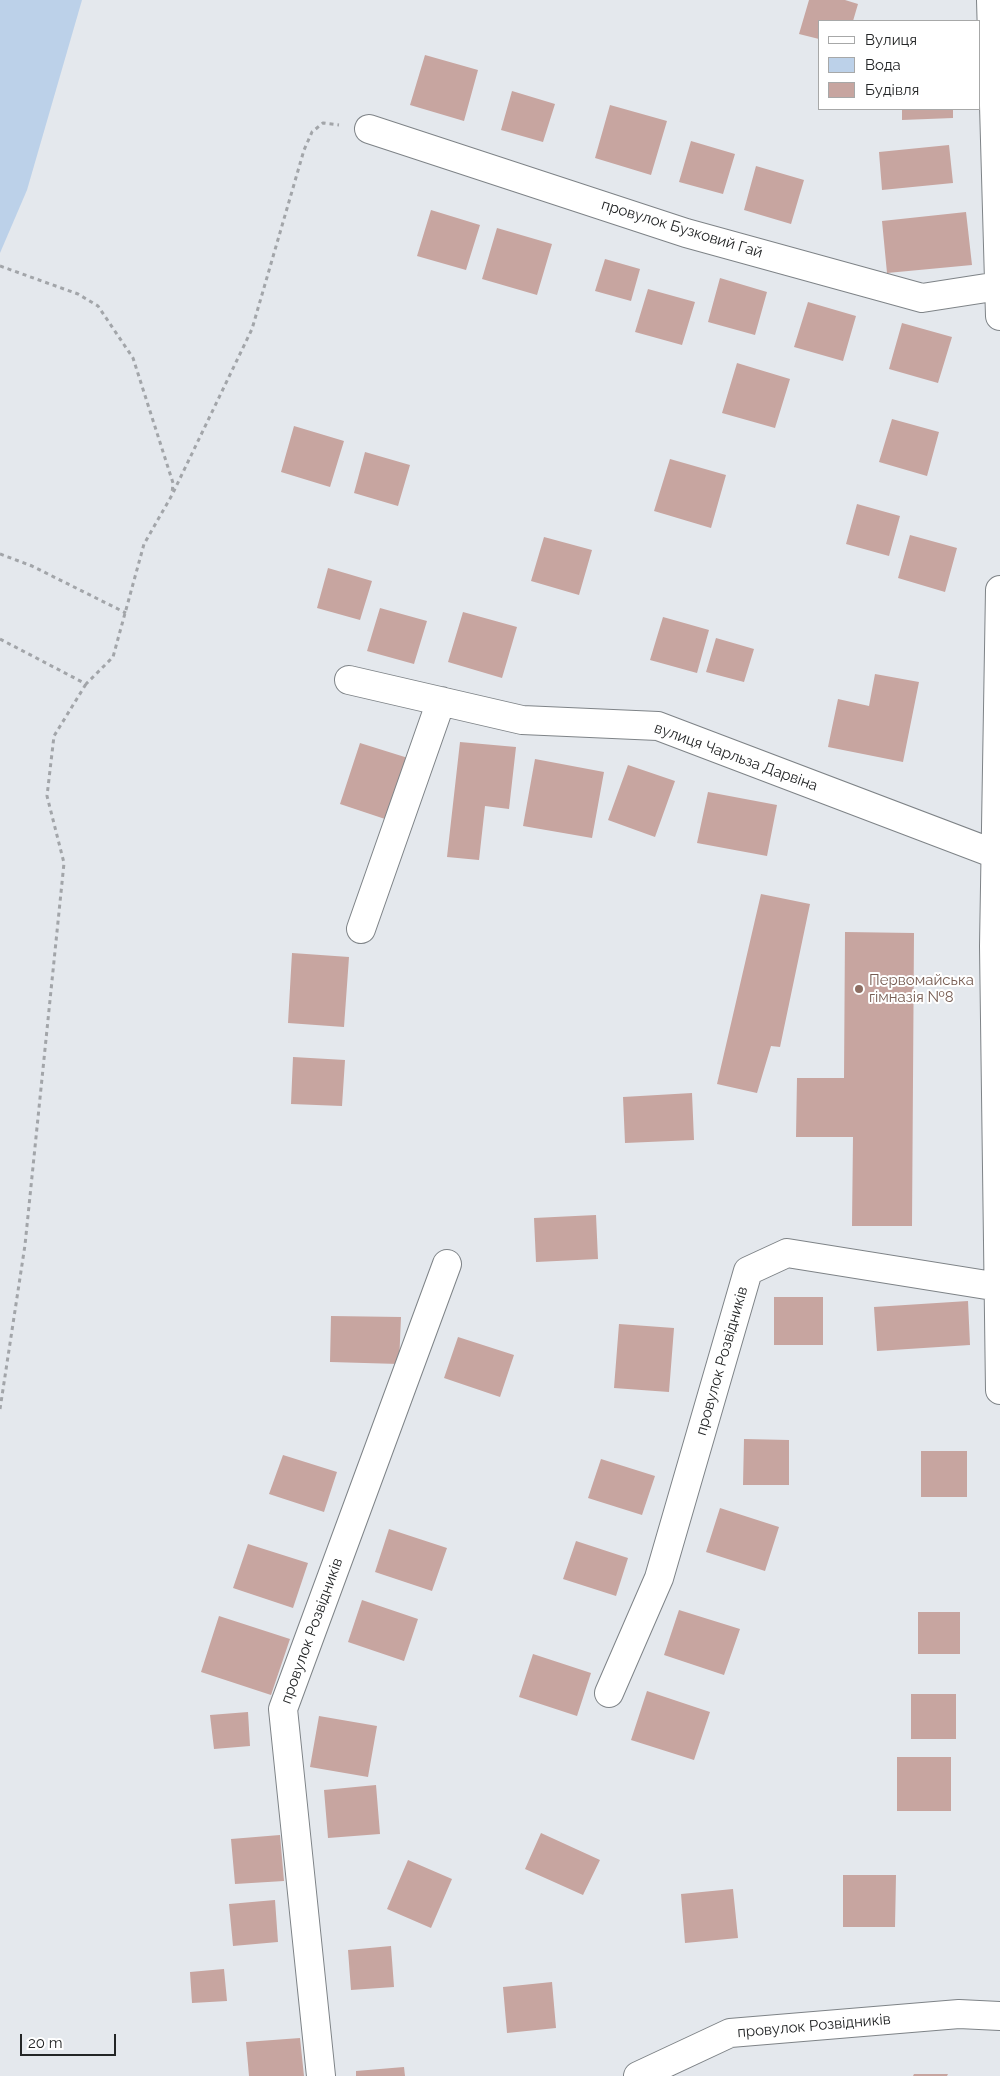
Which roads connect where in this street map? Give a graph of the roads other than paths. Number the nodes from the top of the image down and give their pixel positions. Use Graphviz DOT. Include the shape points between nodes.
graph roads {
  1 [pos="991,0"];
  2 [pos="997,56"];
  3 [pos="369,129"];
  4 [pos="999,286"];
  5 [pos="1000,316"];
  6 [pos="1000,590"];
  7 [pos="349,680"];
  8 [pos="442,701"];
  9 [pos="995,854"];
  10 [pos="361,929"];
  11 [pos="997,975"];
  12 [pos="447,1264"];
  13 [pos="999,1287"];
  14 [pos="1000,1390"];
  15 [pos="609,1693"];
  16 [pos="1000,2016"];
  17 [pos="321,2076"];
  18 [pos="638,2076"];
  1 -- 2 [label="street"];
  2 -- 4 [label="street"];
  3 -- 4 [label="street, провулок Бузковий Гай" via="686,233 922,298"];
  4 -- 5 [label="street"];
  6 -- 9 [label="street"];
  7 -- 8 [label="street, вулиця Чарльза Дарвіна"];
  8 -- 9 [label="street, вулиця Чарльза Дарвіна" via="522,720 658,726"];
  8 -- 10 [label="street"];
  9 -- 11 [label="street"];
  11 -- 13 [label="street"];
  12 -- 17 [label="street, провулок Розвідників" via="283,1708"];
  13 -- 14 [label="street"];
  13 -- 15 [label="street, провулок Розвідників" via="787,1253 748,1271 659,1578"];
  16 -- 18 [label="street, провулок Розвідників" via="959,2014 730,2033"];
}
